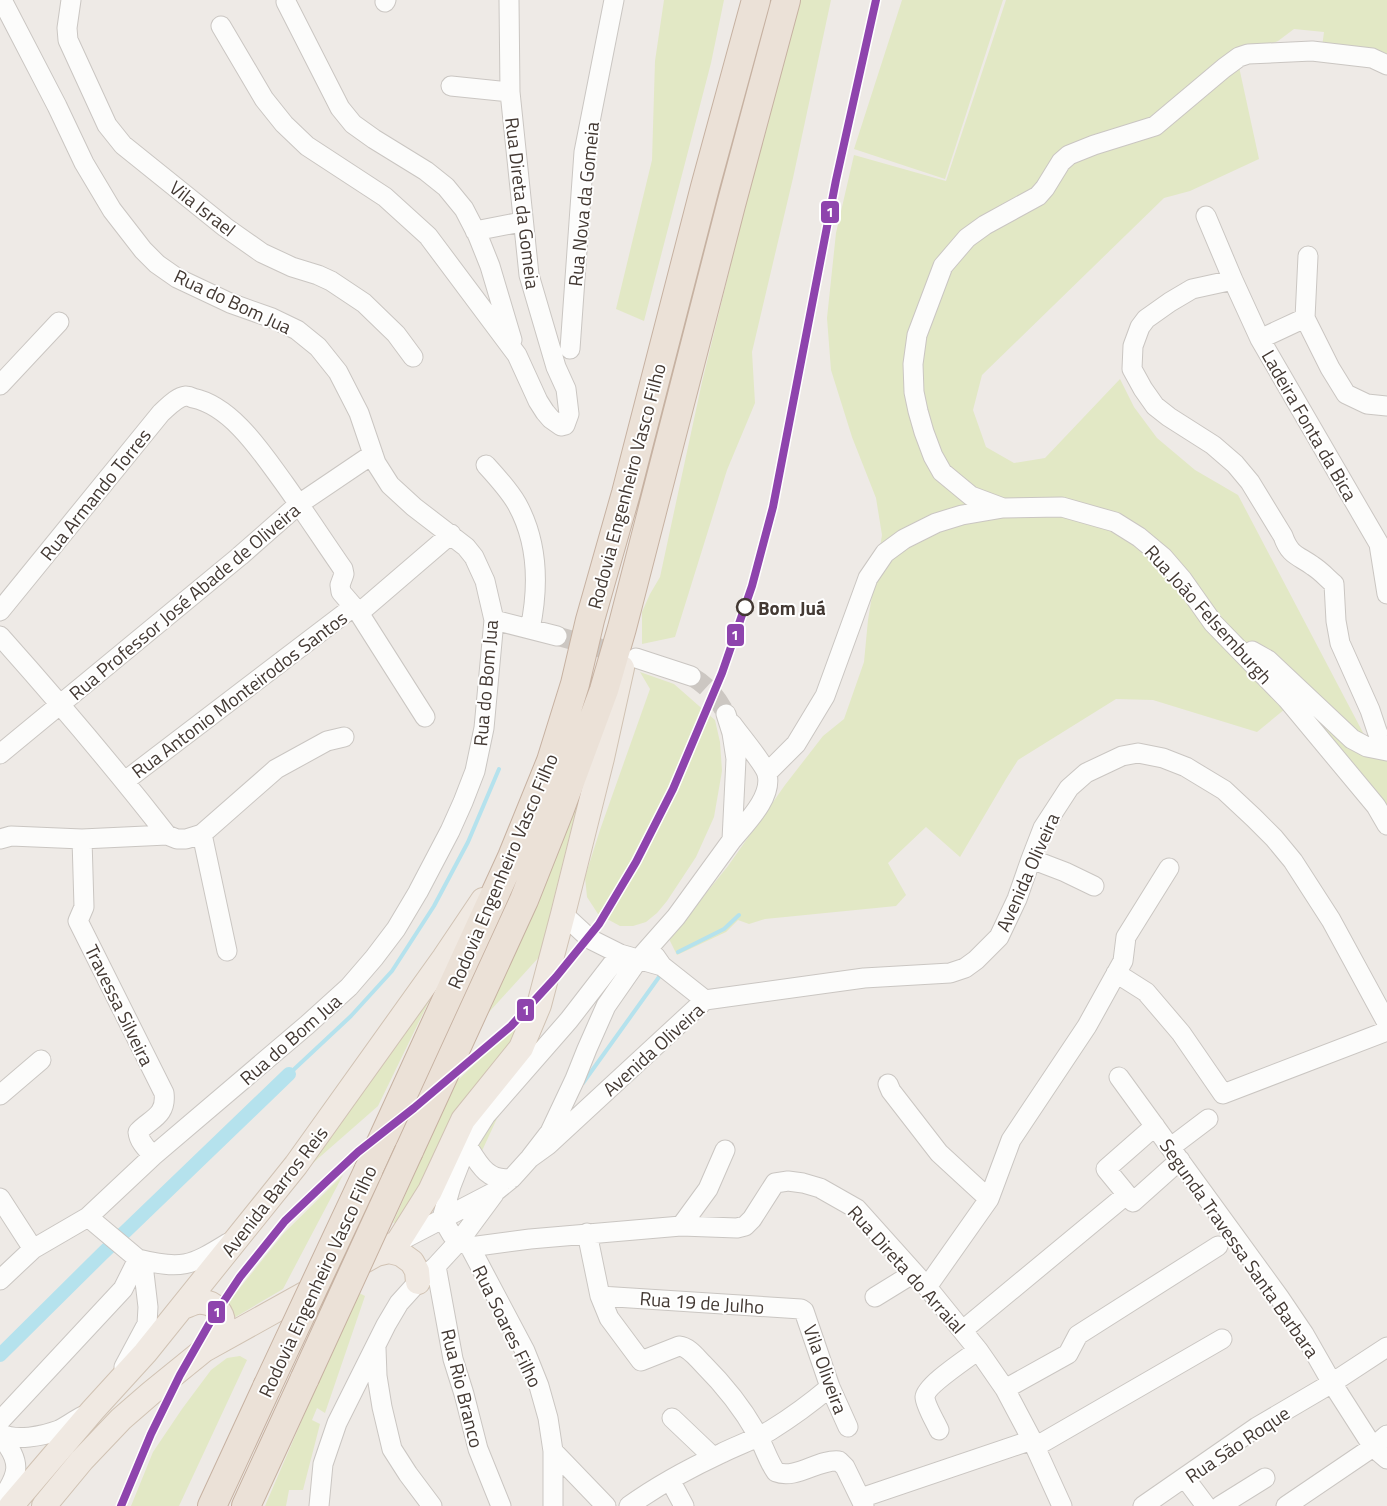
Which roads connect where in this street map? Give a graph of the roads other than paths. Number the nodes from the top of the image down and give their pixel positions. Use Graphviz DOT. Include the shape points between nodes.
graph roads {
  1 [pos="2,0"];
  2 [pos="71,0"];
  3 [pos="509,0"];
  4 [pos="614,0"];
  5 [pos="756,0"];
  6 [pos="786,0"];
  7 [pos="286,2"];
  8 [pos="221,26"];
  9 [pos="1387,65"];
  10 [pos="451,86"];
  11 [pos="510,92"];
  12 [pos="1206,216"];
  13 [pos="516,223"];
  14 [pos="475,231"];
  15 [pos="1308,256"];
  16 [pos="1233,280"];
  17 [pos="1305,318"];
  18 [pos="59,322"];
  19 [pos="1260,338"];
  20 [pos="570,349"];
  21 [pos="517,355"];
  22 [pos="413,357"];
  23 [pos="0,385"];
  24 [pos="1387,406"];
  25 [pos="373,454"];
  26 [pos="486,465"];
  27 [pos="299,504"];
  28 [pos="1003,508"];
  29 [pos="451,534"];
  30 [pos="1383,548"];
  31 [pos="640,560"];
  32 [pos="1387,594"];
  33 [pos="356,610"];
  34 [pos="0,611"];
  35 [pos="494,620"];
  36 [pos="530,628"];
  37 [pos="1226,634"];
  38 [pos="0,636"];
  39 [pos="557,636"];
  40 [pos="636,658"];
  41 [pos="691,676"];
  42 [pos="61,704"];
  43 [pos="425,717"];
  44 [pos="344,738"];
  45 [pos="1387,745"];
  46 [pos="1387,751"];
  47 [pos="0,754"];
  48 [pos="767,773"];
  49 [pos="125,781"];
  50 [pos="1387,825"];
  51 [pos="4,832"];
  52 [pos="202,834"];
  53 [pos="166,835"];
  54 [pos="82,838"];
  55 [pos="732,840"];
  56 [pos="512,857"];
  57 [pos="1031,859"];
  58 [pos="1169,868"];
  59 [pos="1094,886"];
  60 [pos="563,914"];
  61 [pos="227,951"];
  62 [pos="644,953"];
  63 [pos="620,954"];
  64 [pos="1116,973"];
  65 [pos="705,1000"];
  66 [pos="1387,1023"];
  67 [pos="1387,1031"];
  68 [pos="41,1060"];
  69 [pos="1119,1077"];
  70 [pos="888,1084"];
  71 [pos="0,1095"];
  72 [pos="1208,1119"];
  73 [pos="1155,1126"];
  74 [pos="467,1145"];
  75 [pos="724,1150"];
  76 [pos="1175,1153"];
  77 [pos="153,1156"];
  78 [pos="530,1158"];
  79 [pos="512,1178"];
  80 [pos="496,1191"];
  81 [pos="0,1198"];
  82 [pos="1130,1198"];
  83 [pos="989,1199"];
  84 [pos="88,1217"];
  85 [pos="442,1218"];
  86 [pos="682,1226"];
  87 [pos="586,1234"];
  88 [pos="238,1238"];
  89 [pos="398,1242"];
  90 [pos="465,1244"];
  91 [pos="1218,1246"];
  92 [pos="33,1249"];
  93 [pos="132,1254"];
  94 [pos="372,1256"];
  95 [pos="436,1266"];
  96 [pos="0,1280"];
  97 [pos="921,1280"];
  98 [pos="418,1282"];
  99 [pos="600,1296"];
  100 [pos="875,1297"];
  101 [pos="183,1307"];
  102 [pos="804,1311"];
  103 [pos="963,1330"];
  104 [pos="1222,1339"];
  105 [pos="376,1346"];
  106 [pos="1387,1347"];
  107 [pos="204,1350"];
  108 [pos="978,1350"];
  109 [pos="1332,1383"];
  110 [pos="830,1387"];
  111 [pos="113,1388"];
  112 [pos="1005,1390"];
  113 [pos="93,1410"];
  114 [pos="672,1418"];
  115 [pos="0,1421"];
  116 [pos="848,1427"];
  117 [pos="939,1430"];
  118 [pos="0,1435"];
  119 [pos="758,1436"];
  120 [pos="1033,1443"];
  121 [pos="1382,1447"];
  122 [pos="553,1451"];
  123 [pos="713,1458"];
  124 [pos="1185,1478"];
  125 [pos="1265,1478"];
  126 [pos="670,1480"];
  127 [pos="0,1501"];
  128 [pos="862,1502"];
  129 [pos="1059,1505"];
  130 [pos="11,1506"];
  131 [pos="44,1506"];
  132 [pos="212,1506"];
  133 [pos="246,1506"];
  134 [pos="319,1506"];
  135 [pos="432,1506"];
  136 [pos="501,1506"];
  137 [pos="553,1506"];
  138 [pos="606,1506"];
  139 [pos="629,1506"];
  140 [pos="684,1506"];
  141 [pos="1143,1506"];
  142 [pos="1206,1506"];
  143 [pos="1220,1506"];
  144 [pos="1286,1506"];
  1 -- 25 [label="street, Rua do Bom Jua" via="84,163 112,210 143,250 176,278 297,330 318,347 338,372 359,413"];
  2 -- 22 [label="street, Vila Israel" via="68,40 108,125 123,145 262,253 318,275 364,303 396,334"];
  3 -- 11 [label="street, Rua Direta da Gomeia"];
  4 -- 20 [label="street, Rua Nova da Gomeia" via="584,152"];
  5 -- 56 [label="highway, Rodovia Engenheiro Vasco Filho" via="575,684 550,761"];
  6 -- 31 [label="highway, Rodovia Engenheiro Vasco Filho"];
  7 -- 14 [label="street, Rua Direta da Gomeia" via="340,108 353,124 426,170 446,187 464,209"];
  8 -- 21 [label="street" via="264,99 284,124 307,146 385,197 428,236"];
  9 -- 28 [label="street, Rua João Felsemburgh" via="1372,58 1312,51 1239,57 1155,126 1069,155 1038,196 984,225 967,238 944,266 917,335 914,392 924,432 942,472 971,496"];
  10 -- 11 [label="street"];
  11 -- 21 [label="street, Rua Direta da Gomeia" via="528,275 556,367 566,389 569,414 566,425 561,426 550,419"];
  12 -- 16 [label="street"];
  13 -- 14 [label="street"];
  14 -- 21 [label="street, Rua Direta da Gomeia" via="490,266"];
  15 -- 17 [label="street"];
  16 -- 19 [label="street"];
  16 -- 45 [label="street" via="1192,289 1146,319 1133,346 1132,369 1155,406 1236,464 1286,545 1298,558 1312,565 1334,584 1340,643 1376,730"];
  17 -- 19 [label="street, Ladeira Fonta da Bica"];
  17 -- 24 [label="street" via="1346,394 1367,404"];
  18 -- 23 [label="street"];
  19 -- 30 [label="street, Ladeira Fonta da Bica"];
  25 -- 27 [label="street, Rua Professor José Abade de Oliveira"];
  25 -- 29 [label="street, Rua do Bom Jua" via="382,473 401,497"];
  26 -- 36 [label="street" via="516,502 527,524 536,579"];
  27 -- 33 [label="street" via="343,569 341,592"];
  27 -- 34 [label="street, Rua Armando Torres" via="241,429 201,399 186,396 161,413"];
  27 -- 42 [label="street, Rua Professor José Abade de Oliveira"];
  28 -- 37 [label="street, Rua João Felsemburgh" via="1062,507 1115,522 1163,557"];
  28 -- 48 [label="street" via="936,523 885,553 868,578 826,696 796,744"];
  29 -- 33 [label="street, Rua Antonio Monteirodos Santos"];
  29 -- 35 [label="street, Rua do Bom Jua" via="466,546 480,568"];
  30 -- 32 [label="street"];
  31 -- 60 [label="main road" via="618,688"];
  31 -- 133 [label="highway, Rodovia Engenheiro Vasco Filho, bridge" via="604,690 524,900"];
  33 -- 43 [label="street"];
  33 -- 49 [label="street, Rua Antonio Monteirodos Santos"];
  35 -- 36 [label="street"];
  35 -- 77 [label="street, Rua do Bom Jua" via="484,728 475,771 450,832 396,930 342,993 308,1025"];
  36 -- 39 [label="street"];
  37 -- 46 [label="street" via="1268,660 1352,738 1367,747"];
  37 -- 50 [label="street, Rua João Felsemburgh" via="1287,699 1376,806"];
  38 -- 42 [label="street"];
  40 -- 41 [label="street"];
  42 -- 47 [label="street, Rua Professor José Abade de Oliveira"];
  42 -- 49 [label="street"];
  44 -- 52 [label="street" via="327,741 276,769"];
  48 -- 55 [label="street" via="768,788 761,804"];
  48 -- 55 [label="street" via="727,716 736,759"];
  49 -- 53 [label="street"];
  51 -- 54 [label="street"];
  52 -- 53 [label="street" via="186,839"];
  52 -- 61 [label="street"];
  53 -- 54 [label="street"];
  54 -- 77 [label="street, Travessa Silveira" via="84,907 78,921 164,1093 162,1110 138,1134"];
  55 -- 62 [label="street" via="676,917"];
  56 -- 88 [label="main road, Avenida Barros Reis" via="444,958 296,1164"];
  56 -- 132 [label="highway, Rodovia Engenheiro Vasco Filho, bridge"];
  57 -- 59 [label="street"];
  57 -- 65 [label="street, Avenida Oliveira" via="1017,899 998,937 966,968"];
  57 -- 66 [label="street, Avenida Oliveira" via="1055,808 1069,788 1086,773 1122,756 1138,753 1186,767 1224,790 1293,861 1331,920"];
  58 -- 64 [label="street" via="1126,937 1123,961"];
  60 -- 63 [label="street" via="590,939"];
  60 -- 89 [label="main road" via="539,1006 521,1048 463,1120 430,1191"];
  62 -- 63 [label="street"];
  62 -- 65 [label="street"];
  62 -- 78 [label="street" via="606,1006 550,1132"];
  63 -- 74 [label="street" via="569,1020 486,1115"];
  64 -- 67 [label="street" via="1146,992 1182,1033 1223,1094"];
  64 -- 83 [label="street" via="1087,1026 1011,1140"];
  65 -- 78 [label="street, Avenida Oliveira" via="548,1146"];
  68 -- 71 [label="street"];
  69 -- 73 [label="street, Segunda Travessa Santa Barbara"];
  70 -- 83 [label="street" via="939,1153"];
  72 -- 76 [label="street"];
  73 -- 76 [label="street, Segunda Travessa Santa Barbara"];
  73 -- 82 [label="street" via="1106,1169"];
  74 -- 79 [label="street" via="479,1165 490,1175 503,1180"];
  74 -- 85 [label="street"];
  75 -- 86 [label="street" via="708,1189"];
  76 -- 82 [label="street"];
  76 -- 109 [label="street, Segunda Travessa Santa Barbara" via="1279,1297"];
  77 -- 84 [label="street, Rua do Bom Jua"];
  78 -- 79 [label="street"];
  79 -- 80 [label="street"];
  80 -- 85 [label="street"];
  80 -- 90 [label="street"];
  81 -- 92 [label="street"];
  82 -- 103 [label="street"];
  83 -- 97 [label="street"];
  84 -- 92 [label="street, Rua do Bom Jua"];
  84 -- 93 [label="street"];
  85 -- 89 [label="street"];
  85 -- 90 [label="street, Rua Soares Filho" via="452,1235"];
  86 -- 87 [label="street, Rua Direta do Arraial"];
  86 -- 97 [label="street, Rua Direta do Arraial" via="745,1226 775,1183 803,1183 820,1188 857,1209"];
  87 -- 90 [label="street, Rua Direta do Arraial"];
  87 -- 99 [label="street"];
  88 -- 93 [label="street" via="206,1257 178,1266 155,1264"];
  88 -- 101 [label="main road, Avenida Barros Reis"];
  89 -- 94 [label="main road"];
  90 -- 95 [label="street"];
  90 -- 122 [label="street, Rua Soares Filho" via="525,1351 548,1418"];
  91 -- 112 [label="street" via="1078,1335 1068,1354"];
  92 -- 96 [label="street, Rua do Bom Jua"];
  93 -- 111 [label="street" via="144,1273 147,1324"];
  93 -- 115 [label="street" via="123,1288"];
  94 -- 98 [label="main road" via="389,1251 401,1254 412,1262"];
  94 -- 107 [label="main road"];
  95 -- 98 [label="street"];
  95 -- 136 [label="street, Rua Rio Branco" via="453,1359 478,1449"];
  97 -- 100 [label="street"];
  97 -- 103 [label="street, Rua Direta do Arraial"];
  98 -- 105 [label="street" via="399,1303"];
  99 -- 102 [label="street, Rua 19 de Julho"];
  99 -- 119 [label="street" via="609,1318 641,1361 672,1348 686,1348 742,1407"];
  101 -- 107 [label="main road" via="206,1302 214,1306 222,1318 222,1325"];
  101 -- 111 [label="main road, Avenida Barros Reis"];
  102 -- 110 [label="street, Vila Oliveira"];
  103 -- 108 [label="street, Rua Direta do Arraial"];
  104 -- 120 [label="street"];
  105 -- 134 [label="street" via="334,1429 323,1464"];
  105 -- 135 [label="street" via="377,1376 392,1449"];
  106 -- 109 [label="street, Rua São Roque"];
  107 -- 131 [label="main road" via="121,1419"];
  108 -- 112 [label="street, Rua Direta do Arraial"];
  108 -- 117 [label="street" via="935,1382 926,1393"];
  109 -- 121 [label="street, Segunda Travessa Santa Barbara"];
  109 -- 124 [label="street, Rua São Roque" via="1257,1427"];
  110 -- 116 [label="street, Vila Oliveira"];
  110 -- 119 [label="street" via="804,1408"];
  111 -- 113 [label="main road, Avenida Barros Reis"];
  112 -- 120 [label="street, Rua Direta do Arraial"];
  113 -- 118 [label="street" via="58,1430 15,1438"];
  113 -- 130 [label="main road, Avenida Barros Reis"];
  114 -- 123 [label="street"];
  118 -- 127 [label="street" via="15,1461 14,1479"];
  119 -- 123 [label="street"];
  119 -- 128 [label="street" via="779,1474 841,1462"];
  120 -- 128 [label="street"];
  120 -- 129 [label="street, Rua Direta do Arraial"];
  121 -- 144 [label="street"];
  122 -- 137 [label="street, Rua Soares Filho"];
  122 -- 138 [label="street"];
  123 -- 126 [label="street"];
  124 -- 141 [label="street, Rua São Roque"];
  124 -- 142 [label="street"];
  125 -- 143 [label="street"];
  126 -- 139 [label="street"];
  126 -- 140 [label="street"];
}
